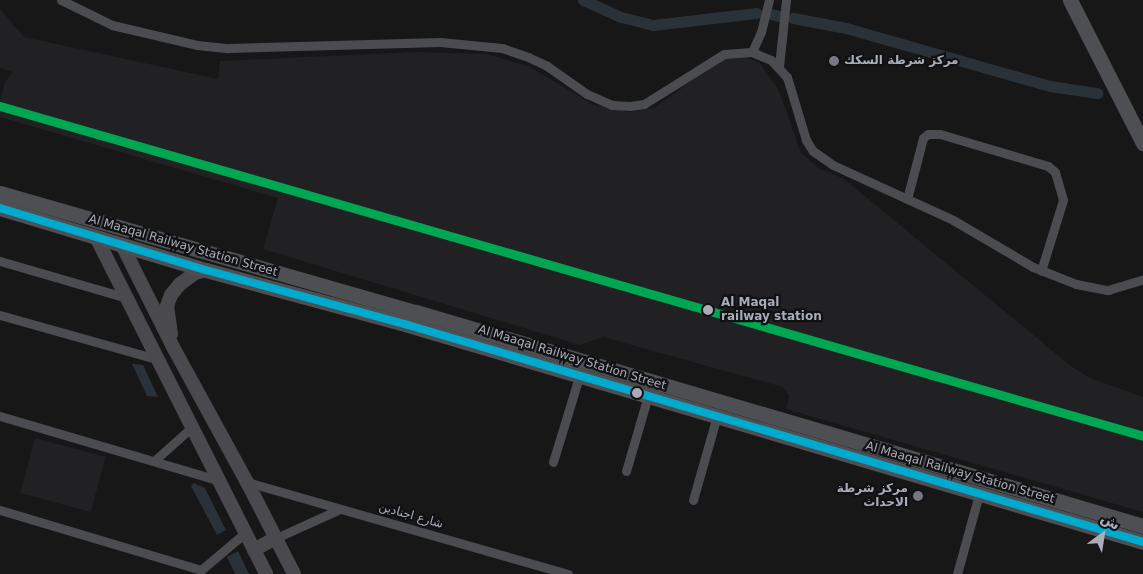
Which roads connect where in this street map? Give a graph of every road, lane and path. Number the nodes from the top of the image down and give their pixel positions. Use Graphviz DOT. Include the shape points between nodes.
graph roads {
  1 [pos="61,0"];
  2 [pos="769,0"];
  3 [pos="786,0"];
  4 [pos="1070,0"];
  5 [pos="752,52"];
  6 [pos="779,66"];
  7 [pos="1143,142"];
  8 [pos="0,193"];
  9 [pos="907,199"];
  10 [pos="0,208"];
  11 [pos="98,222"];
  12 [pos="125,230"];
  13 [pos="96,237"];
  14 [pos="124,248"];
  15 [pos="107,259"];
  16 [pos="0,261"];
  17 [pos="206,270"];
  18 [pos="1041,271"];
  19 [pos="1143,279"];
  20 [pos="127,298"];
  21 [pos="0,315"];
  22 [pos="173,347"];
  23 [pos="157,358"];
  24 [pos="579,377"];
  25 [pos="648,396"];
  26 [pos="0,416"];
  27 [pos="717,416"];
  28 [pos="213,418"];
  29 [pos="192,427"];
  30 [pos="154,461"];
  31 [pos="553,462"];
  32 [pos="626,471"];
  33 [pos="218,480"];
  34 [pos="247,482"];
  35 [pos="979,494"];
  36 [pos="692,500"];
  37 [pos="340,508"];
  38 [pos="0,510"];
  39 [pos="1143,526"];
  40 [pos="245,533"];
  41 [pos="276,538"];
  42 [pos="1143,542"];
  43 [pos="254,550"];
  44 [pos="266,574"];
  45 [pos="294,574"];
  46 [pos="568,574"];
  47 [pos="957,574"];
  1 -- 5 [label="street" via="112,25 197,45 228,48 440,42 502,48 547,66 612,105 644,104 724,54"];
  2 -- 5 [label="street"];
  3 -- 6 [label="street"];
  4 -- 7 [label="main road"];
  5 -- 6 [label="street"];
  6 -- 9 [label="street" via="787,77 804,134 813,151 833,165"];
  8 -- 11 [label="main road, Al Maaqal Railway Station Street"];
  9 -- 18 [label="street" via="954,220"];
  9 -- 18 [label="street" via="923,138 928,134 940,134 1048,166 1055,172 1064,200"];
  10 -- 13 [label="main road, Al Maaqal Railway Station Street"];
  11 -- 12 [label="main road, Al Maaqal Railway Station Street"];
  11 -- 13 [label="main road"];
  12 -- 14 [label="main road"];
  12 -- 39 [label="main road, Al Maaqal Railway Station Street" via="416,312"];
  13 -- 14 [label="main road, Al Maaqal Railway Station Street"];
  13 -- 15 [label="main road"];
  14 -- 15 [label="main road"];
  14 -- 17 [label="main road, Al Maaqal Railway Station Street"];
  14 -- 22 [label="main road"];
  15 -- 20 [label="main road"];
  16 -- 20 [label="street"];
  17 -- 22 [label="main road" via="195,273 171,295 168,306"];
  17 -- 24 [label="main road, Al Maaqal Railway Station Street" via="408,325"];
  18 -- 19 [label="street" via="1097,290 1119,288"];
  20 -- 23 [label="main road"];
  21 -- 23 [label="street"];
  22 -- 28 [label="main road"];
  23 -- 29 [label="main road"];
  24 -- 25 [label="main road, Al Maaqal Railway Station Street"];
  24 -- 31 [label="street"];
  25 -- 27 [label="main road, Al Maaqal Railway Station Street"];
  25 -- 32 [label="street"];
  26 -- 30 [label="street"];
  27 -- 35 [label="main road, Al Maaqal Railway Station Street"];
  27 -- 36 [label="street"];
  28 -- 29 [label="main road"];
  28 -- 34 [label="main road"];
  29 -- 30 [label="street"];
  29 -- 33 [label="main road"];
  30 -- 33 [label="street"];
  33 -- 40 [label="main road"];
  34 -- 37 [label="street, شارع اجنادين"];
  34 -- 41 [label="main road"];
  35 -- 42 [label="main road, Al Maaqal Railway Station Street"];
  35 -- 47 [label="street"];
  37 -- 41 [label="street"];
  37 -- 46 [label="street, شارع اجنادين"];
  38 -- 40 [label="street" via="201,570"];
  40 -- 43 [label="main road"];
  41 -- 43 [label="main road"];
  41 -- 45 [label="main road"];
  43 -- 44 [label="main road"];
}
